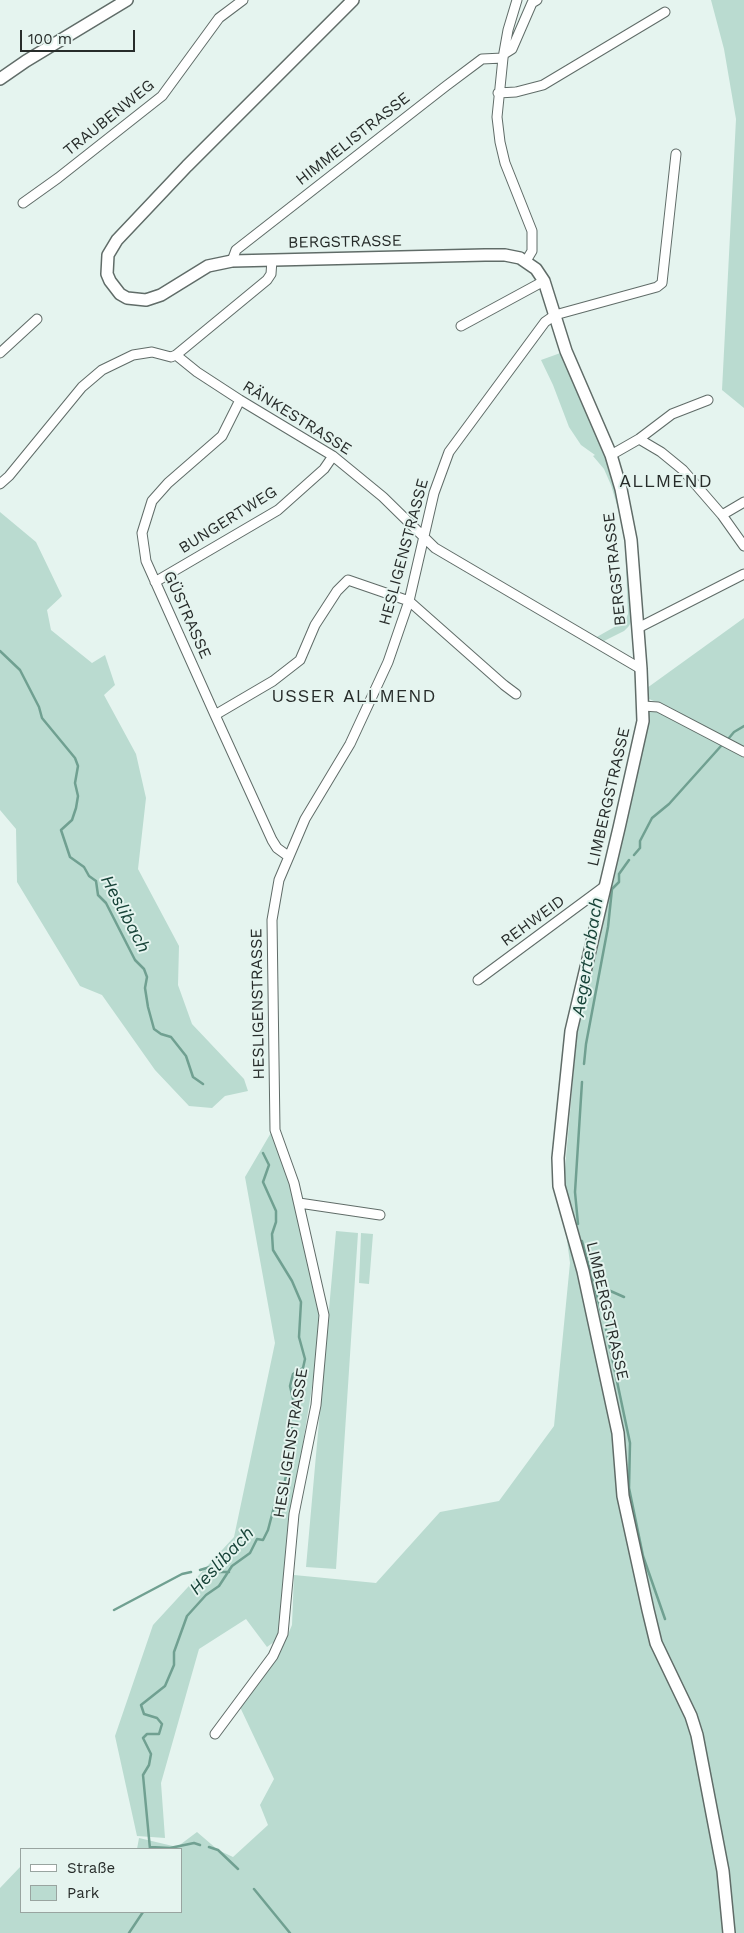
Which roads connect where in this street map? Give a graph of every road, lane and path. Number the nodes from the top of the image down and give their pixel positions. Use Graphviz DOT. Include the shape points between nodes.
graph roads {
  1 [pos="127,0"];
  2 [pos="243,0"];
  3 [pos="353,0"];
  4 [pos="517,0"];
  5 [pos="537,0"];
  6 [pos="665,12"];
  7 [pos="503,56"];
  8 [pos="0,79"];
  9 [pos="498,93"];
  10 [pos="676,154"];
  11 [pos="23,204"];
  12 [pos="272,260"];
  13 [pos="232,261"];
  14 [pos="526,261"];
  15 [pos="544,281"];
  16 [pos="555,315"];
  17 [pos="37,319"];
  18 [pos="461,326"];
  19 [pos="0,353"];
  20 [pos="176,355"];
  21 [pos="240,400"];
  22 [pos="708,400"];
  23 [pos="638,439"];
  24 [pos="611,455"];
  25 [pos="333,456"];
  26 [pos="0,484"];
  27 [pos="744,502"];
  28 [pos="722,515"];
  29 [pos="424,539"];
  30 [pos="744,546"];
  31 [pos="744,574"];
  32 [pos="155,582"];
  33 [pos="410,601"];
  34 [pos="638,628"];
  35 [pos="641,669"];
  36 [pos="642,691"];
  37 [pos="516,694"];
  38 [pos="643,706"];
  39 [pos="215,715"];
  40 [pos="744,752"];
  41 [pos="288,856"];
  42 [pos="605,886"];
  43 [pos="478,980"];
  44 [pos="299,1203"];
  45 [pos="380,1215"];
  46 [pos="215,1734"];
  47 [pos="729,1933"];
  1 -- 8 [label="street"];
  2 -- 11 [label="street, TRAUBENWEG" via="219,18 162,96"];
  3 -- 13 [label="street, BERGSTRASSE" via="123,233 108,255 106,266 110,281 120,294 146,300 161,295 208,266"];
  4 -- 7 [label="street"];
  5 -- 7 [label="street" via="532,3 512,49"];
  6 -- 9 [label="street" via="543,85"];
  7 -- 9 [label="street"];
  7 -- 13 [label="street, HIMMELISTRASSE" via="482,59 446,86 236,250"];
  9 -- 14 [label="street" via="497,117 505,163 532,232 532,251"];
  10 -- 16 [label="street" via="662,283"];
  12 -- 13 [label="street, BERGSTRASSE"];
  12 -- 14 [label="street, BERGSTRASSE" via="505,255"];
  12 -- 20 [label="street" via="267,280"];
  14 -- 15 [label="street, BERGSTRASSE"];
  15 -- 16 [label="street, BERGSTRASSE"];
  15 -- 18 [label="street"];
  16 -- 24 [label="street, BERGSTRASSE" via="566,351"];
  16 -- 29 [label="street, HESLIGENSTRASSE" via="545,322 449,452 434,493"];
  17 -- 19 [label="street"];
  20 -- 21 [label="street, RÄNKESTRASSE"];
  20 -- 26 [label="street" via="133,354 102,370 82,387 16,469"];
  21 -- 25 [label="street, RÄNKESTRASSE"];
  21 -- 32 [label="street, GÜSTRASSE" via="222,436 152,501 142,533 146,561"];
  22 -- 23 [label="street" via="672,414"];
  23 -- 24 [label="street"];
  23 -- 28 [label="street" via="683,470"];
  24 -- 34 [label="street, BERGSTRASSE" via="628,519"];
  25 -- 29 [label="street, RÄNKESTRASSE" via="383,498"];
  25 -- 32 [label="street, BUNGERTWEG" via="324,469 278,510"];
  27 -- 28 [label="street"];
  28 -- 30 [label="street"];
  29 -- 33 [label="street, HESLIGENSTRASSE"];
  29 -- 35 [label="street, RÄNKESTRASSE"];
  31 -- 34 [label="street"];
  32 -- 39 [label="street, GÜSTRASSE"];
  33 -- 37 [label="street"];
  33 -- 39 [label="street" via="348,580 315,625 300,660 273,681"];
  33 -- 41 [label="street, HESLIGENSTRASSE" via="376,690"];
  34 -- 35 [label="street, BERGSTRASSE"];
  35 -- 36 [label="street, BERGSTRASSE"];
  36 -- 38 [label="street, LIMBERGSTRASSE"];
  38 -- 40 [label="street" via="658,707"];
  38 -- 42 [label="street, LIMBERGSTRASSE"];
  39 -- 41 [label="street, GÜSTRASSE" via="272,840"];
  41 -- 44 [label="street, HESLIGENSTRASSE" via="279,880 272,920 275,1130"];
  42 -- 43 [label="street, REHWEID"];
  42 -- 47 [label="street, LIMBERGSTRASSE" via="571,1031 558,1158 559,1186 591,1305 618,1433 623,1496 656,1643 697,1735 723,1871"];
  44 -- 45 [label="street"];
  44 -- 46 [label="street, HESLIGENSTRASSE" via="324,1315 316,1405 294,1514 283,1634 273,1656"];
}
